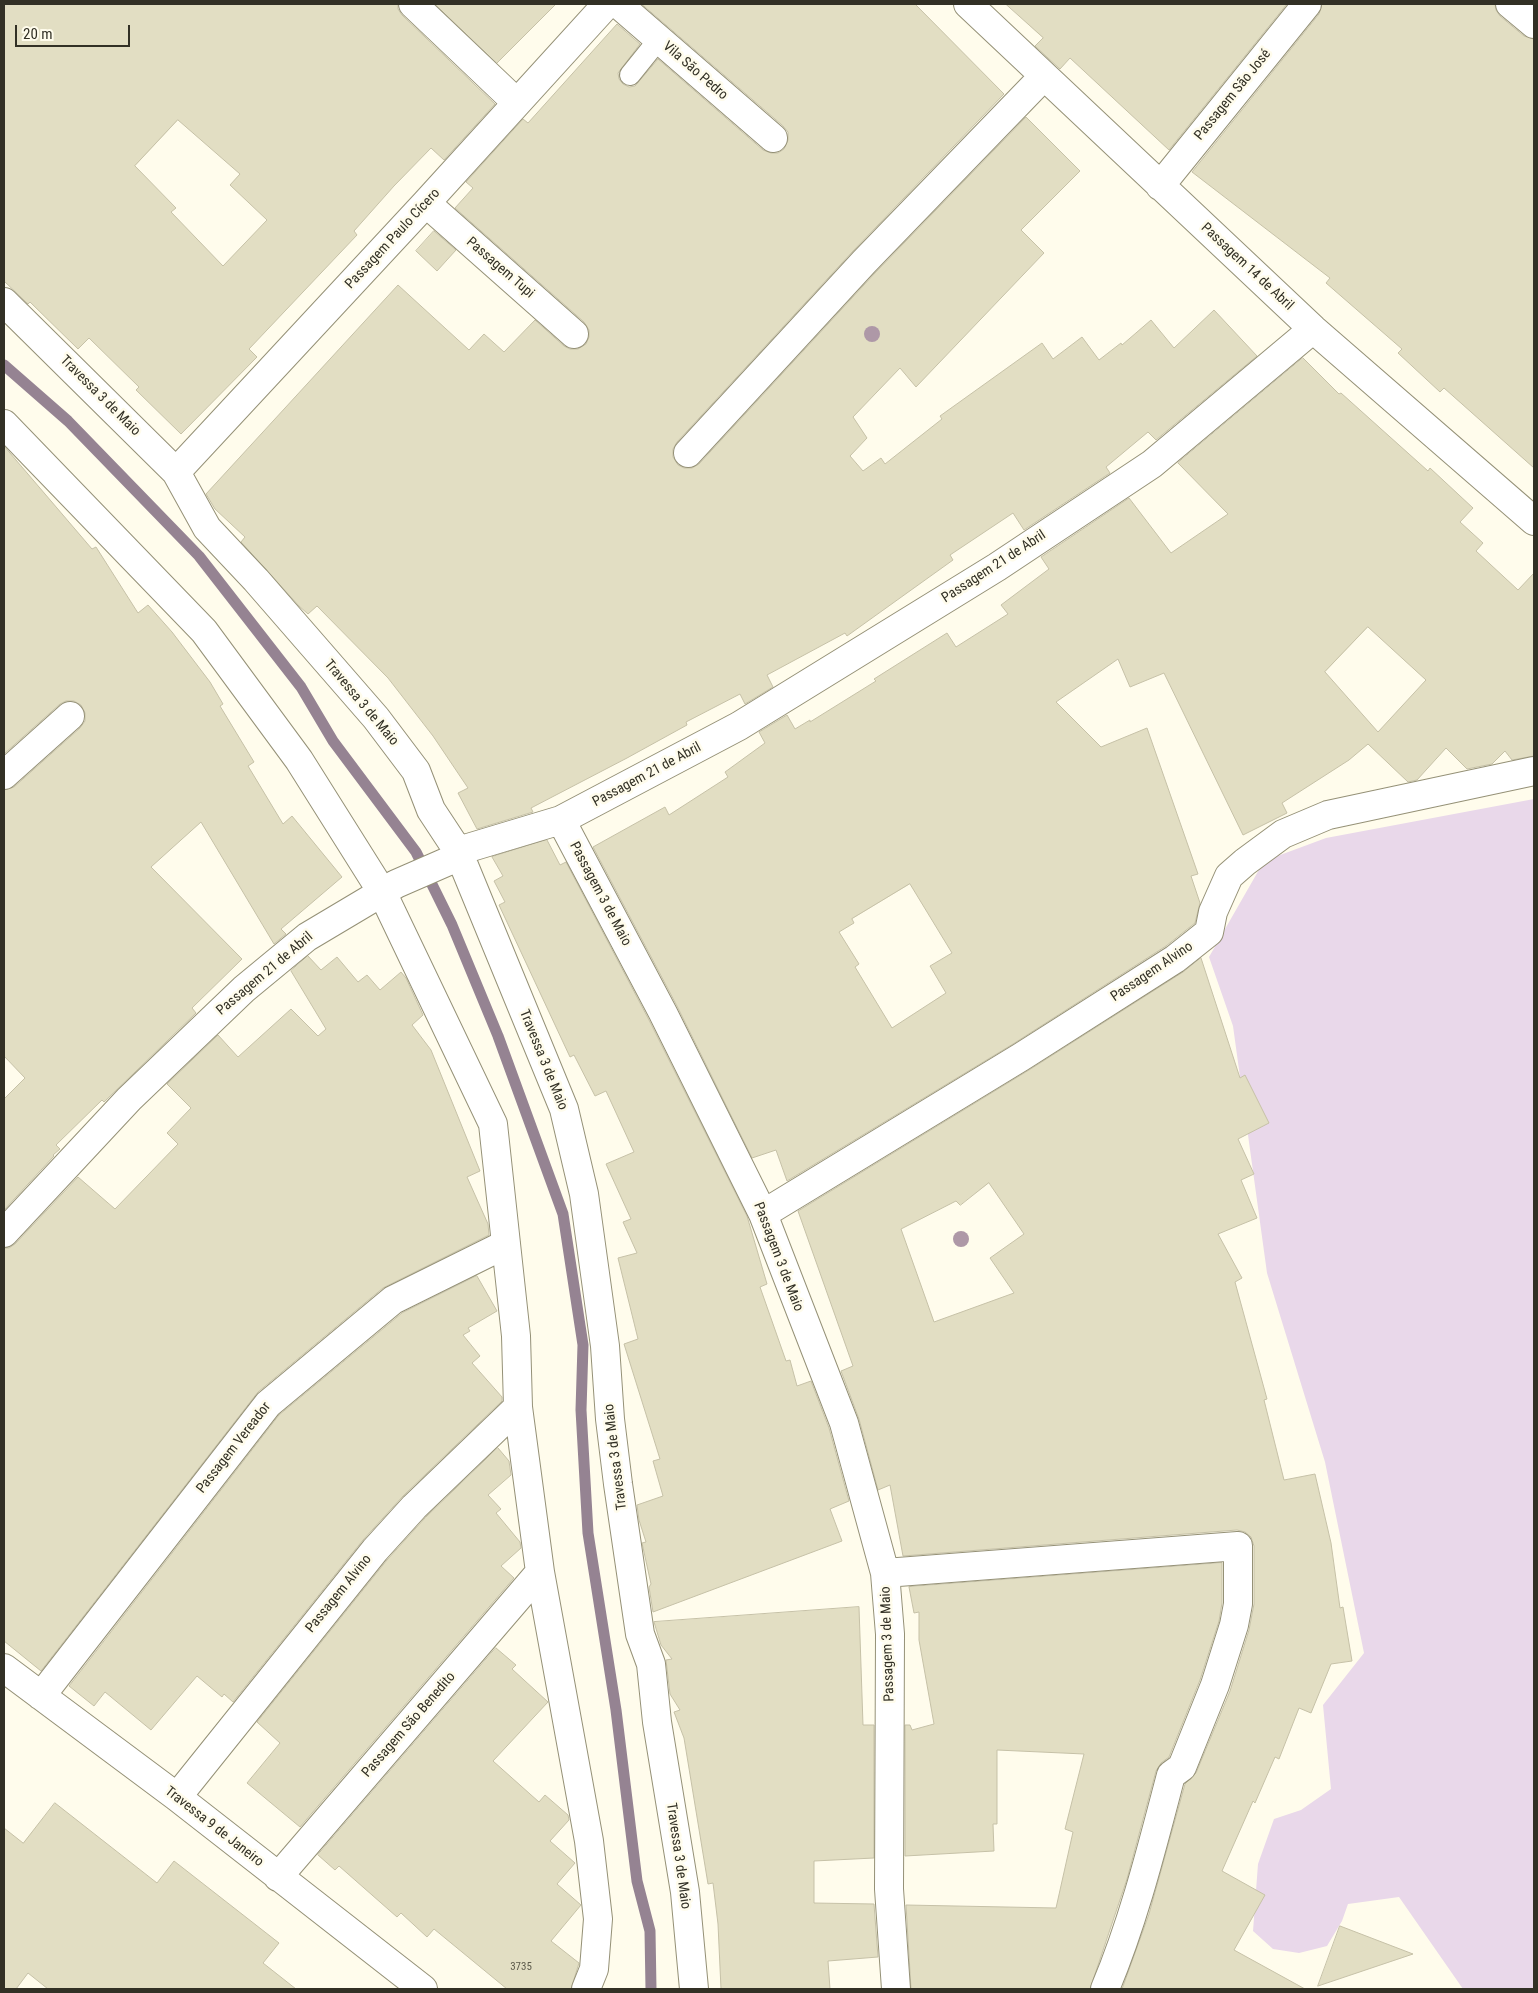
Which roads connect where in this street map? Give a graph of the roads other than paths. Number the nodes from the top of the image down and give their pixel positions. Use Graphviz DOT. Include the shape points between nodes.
graph roads {
  1 [pos="413,4"];
  2 [pos="607,4"];
  3 [pos="618,4"];
  4 [pos="968,4"];
  5 [pos="1307,4"];
  6 [pos="1510,4"];
  7 [pos="1534,24"];
  8 [pos="659,39"];
  9 [pos="630,75"];
  10 [pos="1044,76"];
  11 [pos="516,102"];
  12 [pos="773,138"];
  13 [pos="1160,186"];
  14 [pos="426,203"];
  15 [pos="4,302"];
  16 [pos="1313,329"];
  17 [pos="574,334"];
  18 [pos="4,424"];
  19 [pos="688,453"];
  20 [pos="176,472"];
  21 [pos="1534,521"];
  22 [pos="70,716"];
  23 [pos="1534,770"];
  24 [pos="4,775"];
  25 [pos="561,820"];
  26 [pos="454,855"];
  27 [pos="389,888"];
  28 [pos="763,1214"];
  29 [pos="4,1233"];
  30 [pos="506,1244"];
  31 [pos="518,1406"];
  32 [pos="540,1572"];
  33 [pos="885,1573"];
  34 [pos="4,1668"];
  35 [pos="41,1696"];
  36 [pos="177,1797"];
  37 [pos="278,1877"];
  38 [pos="423,1989"];
  39 [pos="586,1989"];
  40 [pos="694,1989"];
  41 [pos="896,1989"];
  42 [pos="1105,1989"];
  1 -- 11 [label="street"];
  2 -- 11 [label="street, Passagem Paulo Cícero"];
  3 -- 8 [label="street, Vila São Pedro"];
  4 -- 10 [label="street, Passagem 14 de Abril"];
  5 -- 13 [label="street, Passagem São José"];
  6 -- 7 [label="street"];
  8 -- 9 [label="lane"];
  8 -- 12 [label="street, Vila São Pedro"];
  10 -- 13 [label="street, Passagem 14 de Abril"];
  10 -- 19 [label="street" via="864,262"];
  11 -- 14 [label="street, Passagem Paulo Cícero"];
  13 -- 16 [label="street, Passagem 14 de Abril"];
  14 -- 17 [label="street, Passagem Tupi"];
  14 -- 20 [label="street, Passagem Paulo Cícero"];
  15 -- 20 [label="street, Travessa 3 de Maio"];
  16 -- 21 [label="street, Passagem 14 de Abril"];
  16 -- 25 [label="street, Passagem 21 de Abril" via="1152,464 997,567 739,726"];
  18 -- 27 [label="street" via="204,632"];
  20 -- 26 [label="street, Travessa 3 de Maio" via="207,528 376,718 416,771"];
  22 -- 24 [label="street"];
  23 -- 28 [label="street, Passagem Alvino" via="1328,815 1283,834 1229,876 1213,912 1210,932 1175,959"];
  25 -- 26 [label="street, Passagem 21 de Abril"];
  25 -- 28 [label="street, Passagem 3 de Maio" via="663,1013"];
  26 -- 27 [label="street, Passagem 21 de Abril"];
  26 -- 40 [label="street, Travessa 3 de Maio" via="564,1110 584,1194 605,1346 618,1484 640,1634 651,1664 684,1892"];
  27 -- 29 [label="street, Passagem 21 de Abril" via="307,936 244,989 129,1099"];
  27 -- 30 [label="street" via="492,1124"];
  28 -- 33 [label="street, Passagem 3 de Maio" via="844,1423"];
  30 -- 31 [label="street" via="516,1336"];
  30 -- 35 [label="street, Passagem Vereador" via="393,1300 268,1404"];
  31 -- 32 [label="street"];
  31 -- 36 [label="street, Passagem Alvino" via="375,1550"];
  32 -- 37 [label="street, Passagem São Benedito"];
  32 -- 39 [label="street" via="589,1841 596,1899 598,1919 594,1969"];
  33 -- 41 [label="street, Passagem 3 de Maio" via="890,1634 889,1889"];
  33 -- 42 [label="street" via="1238,1546 1238,1604 1234,1625 1215,1685 1182,1768 1171,1775 1120,1953"];
  34 -- 35 [label="street, Travessa 9 de Janeiro"];
  35 -- 36 [label="street, Travessa 9 de Janeiro"];
  36 -- 37 [label="street, Travessa 9 de Janeiro"];
  37 -- 38 [label="street, Travessa 9 de Janeiro"];
}
